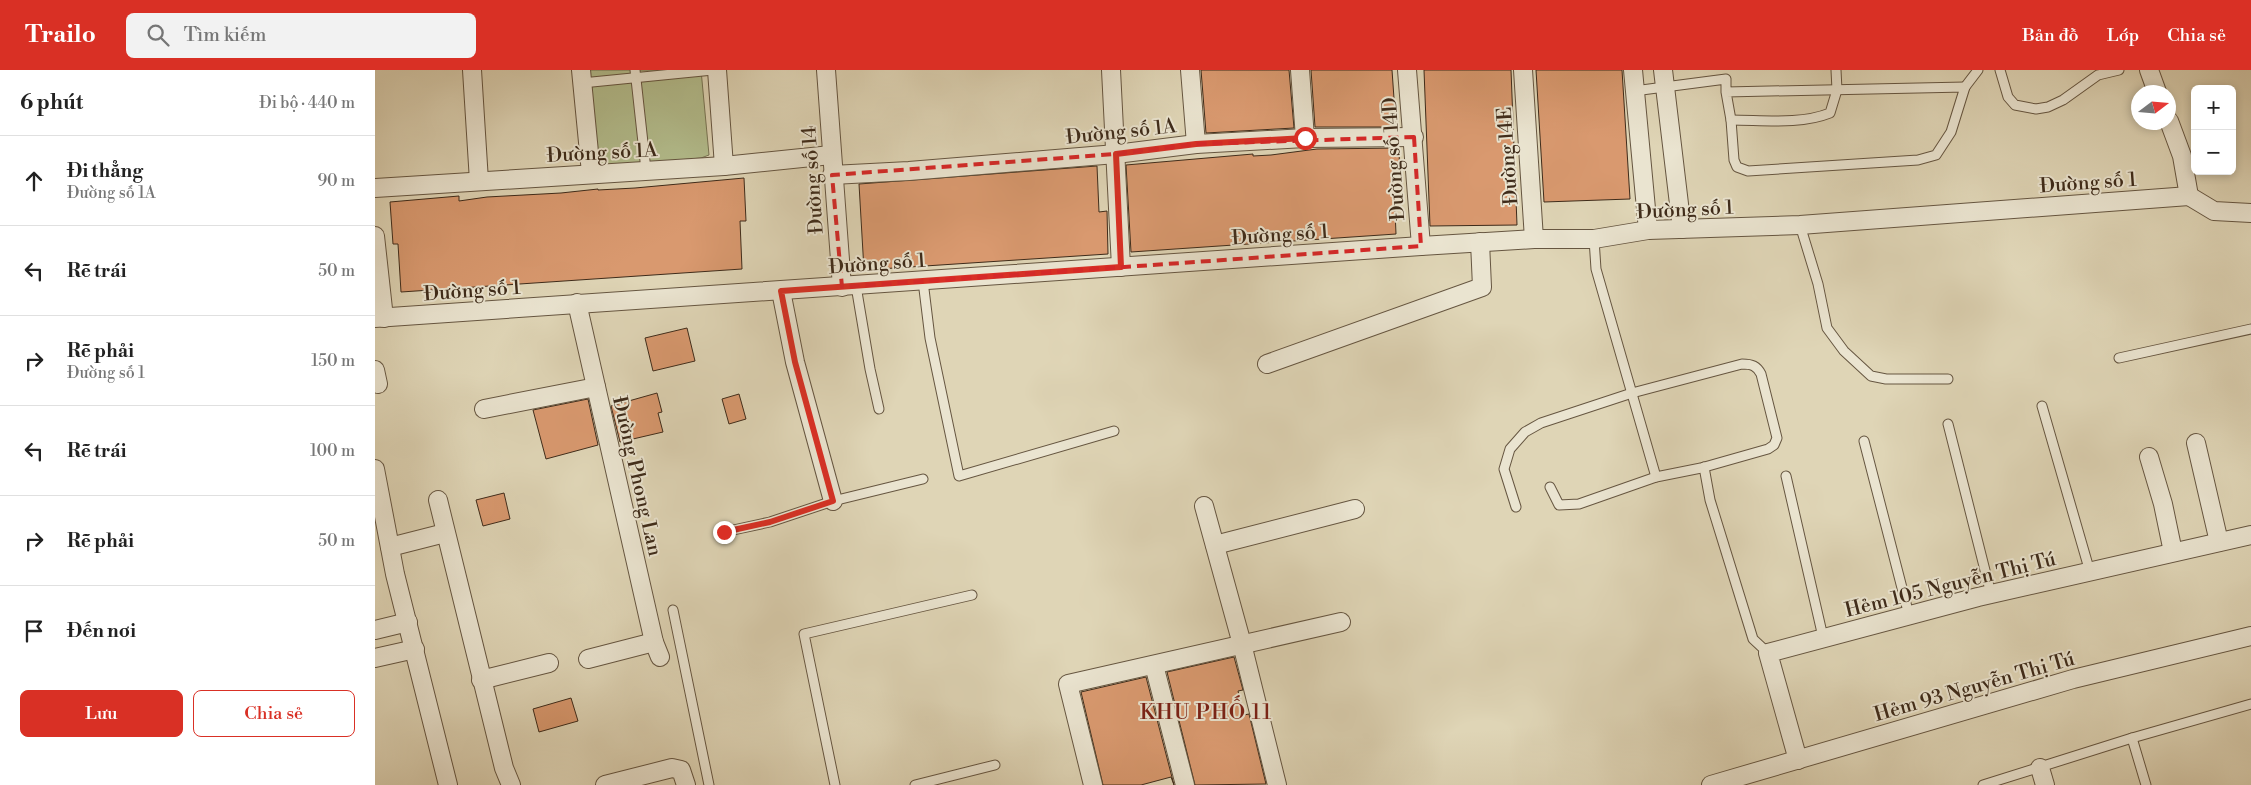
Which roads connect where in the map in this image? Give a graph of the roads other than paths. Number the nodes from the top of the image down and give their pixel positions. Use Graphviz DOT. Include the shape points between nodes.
graph roads {
  1 [pos="472,70"];
  2 [pos="713,70"];
  3 [pos="717,70"];
  4 [pos="826,70"];
  5 [pos="1111,70"];
  6 [pos="1190,70"];
  7 [pos="1300,70"];
  8 [pos="1407,70"];
  9 [pos="1523,70"];
  10 [pos="1633,70"];
  11 [pos="1836,70"];
  12 [pos="1979,70"];
  13 [pos="2000,70"];
  14 [pos="2119,70"];
  15 [pos="2097,72"];
  16 [pos="2147,72"];
  17 [pos="635,74"];
  18 [pos="1726,74"];
  19 [pos="581,76"];
  20 [pos="1664,78"];
  21 [pos="2154,85"];
  22 [pos="1965,87"];
  23 [pos="1837,90"];
  24 [pos="1634,91"];
  25 [pos="1726,92"];
  26 [pos="1731,120"];
  27 [pos="2172,130"];
  28 [pos="1414,137"];
  29 [pos="1305,138"];
  30 [pos="1196,144"];
  31 [pos="1116,154"];
  32 [pos="831,155"];
  33 [pos="724,166"];
  34 [pos="646,170"];
  35 [pos="591,173"];
  36 [pos="833,174"];
  37 [pos="479,181"];
  38 [pos="375,188"];
  39 [pos="2189,196"];
  40 [pos="2251,213"];
  41 [pos="1800,224"];
  42 [pos="1682,228"];
  43 [pos="1649,230"];
  44 [pos="375,236"];
  45 [pos="1534,239"];
  46 [pos="1594,239"];
  47 [pos="1481,242"];
  48 [pos="1421,246"];
  49 [pos="1121,267"];
  50 [pos="923,282"];
  51 [pos="849,287"];
  52 [pos="781,291"];
  53 [pos="577,303"];
  54 [pos="380,318"];
  55 [pos="2251,328"];
  56 [pos="2119,358"];
  57 [pos="1267,364"];
  58 [pos="1948,379"];
  59 [pos="596,386"];
  60 [pos="1632,393"];
  61 [pos="2042,406"];
  62 [pos="484,409"];
  63 [pos="879,409"];
  64 [pos="1948,424"];
  65 [pos="1114,431"];
  66 [pos="1864,440"];
  67 [pos="2197,443"];
  68 [pos="2149,457"];
  69 [pos="1704,467"];
  70 [pos="375,469"];
  71 [pos="1785,476"];
  72 [pos="1656,478"];
  73 [pos="923,479"];
  74 [pos="1550,487"];
  75 [pos="438,500"];
  76 [pos="833,501"];
  77 [pos="1204,506"];
  78 [pos="1516,507"];
  79 [pos="1355,509"];
  80 [pos="445,532"];
  81 [pos="724,532"];
  82 [pos="2251,535"];
  83 [pos="2219,542"];
  84 [pos="1215,545"];
  85 [pos="391,547"];
  86 [pos="2173,552"];
  87 [pos="2090,572"];
  88 [pos="1991,594"];
  89 [pos="972,595"];
  90 [pos="673,610"];
  91 [pos="1909,615"];
  92 [pos="408,622"];
  93 [pos="1341,622"];
  94 [pos="375,630"];
  95 [pos="2251,636"];
  96 [pos="1823,637"];
  97 [pos="1242,644"];
  98 [pos="415,649"];
  99 [pos="1768,652"];
  100 [pos="375,658"];
  101 [pos="588,659"];
  102 [pos="549,663"];
  103 [pos="1154,666"];
  104 [pos="481,680"];
  105 [pos="2251,704"];
  106 [pos="2132,738"];
  107 [pos="1797,760"];
  108 [pos="995,765"];
  109 [pos="2040,768"];
  110 [pos="448,785"];
  111 [pos="511,785"];
  112 [pos="605,785"];
  113 [pos="686,785"];
  114 [pos="709,785"];
  115 [pos="835,785"];
  116 [pos="915,785"];
  117 [pos="1093,785"];
  118 [pos="1185,785"];
  119 [pos="1277,785"];
  120 [pos="1711,785"];
  121 [pos="1983,785"];
  122 [pos="2045,785"];
  123 [pos="2146,785"];
  1 -- 37 [label="street"];
  2 -- 17 [label="lane"];
  3 -- 33 [label="street"];
  4 -- 32 [label="street, Đường số 14"];
  5 -- 31 [label="street"];
  6 -- 30 [label="street"];
  7 -- 29 [label="street"];
  8 -- 28 [label="street, Đường số 14D"];
  9 -- 45 [label="street, Đường 14E"];
  10 -- 24 [label="street"];
  11 -- 23 [label="lane"];
  12 -- 22 [label="lane"];
  13 -- 15 [label="lane" via="2011,101 2023,108 2036,109 2063,100"];
  14 -- 15 [label="lane"];
  16 -- 21 [label="street"];
  17 -- 19 [label="lane"];
  17 -- 34 [label="lane"];
  18 -- 20 [label="lane"];
  18 -- 25 [label="lane"];
  19 -- 35 [label="street"];
  20 -- 24 [label="lane"];
  20 -- 42 [label="street"];
  22 -- 23 [label="lane"];
  22 -- 26 [label="lane" via="1951,132 1936,155 1917,160 1749,171 1737,167 1734,160"];
  23 -- 25 [label="lane"];
  23 -- 26 [label="lane" via="1830,113 1821,116 1798,120"];
  24 -- 43 [label="street"];
  25 -- 26 [label="lane"];
  27 -- 39 [label="street" via="2182,156"];
  28 -- 29 [label="street, Đường số 1A"];
  28 -- 48 [label="street, Đường số 14D"];
  29 -- 30 [label="street, Đường số 1A"];
  30 -- 31 [label="street, Đường số 1A"];
  31 -- 36 [label="street, Đường số 1A"];
  31 -- 49 [label="street"];
  32 -- 33 [label="street, Đường số 1A"];
  32 -- 36 [label="street, Đường số 14"];
  33 -- 34 [label="street, Đường số 1A"];
  34 -- 35 [label="street, Đường số 1A"];
  35 -- 37 [label="street, Đường số 1A"];
  36 -- 51 [label="street, Đường số 14"];
  37 -- 38 [label="street, Đường số 1A"];
  39 -- 40 [label="street" via="2214,211"];
  39 -- 41 [label="street, Đường số 1"];
  41 -- 42 [label="street, Đường số 1"];
  41 -- 58 [label="lane" via="1827,328 1844,351 1871,376 1894,380"];
  42 -- 43 [label="street, Đường số 1"];
  43 -- 46 [label="street, Đường số 1"];
  44 -- 54 [label="street"];
  45 -- 46 [label="street, Đường số 1"];
  45 -- 47 [label="street, Đường số 1"];
  46 -- 60 [label="lane" via="1596,269"];
  47 -- 48 [label="street, Đường số 1"];
  47 -- 57 [label="street" via="1483,286"];
  48 -- 49 [label="street, Đường số 1"];
  49 -- 50 [label="street, Đường số 1"];
  50 -- 51 [label="street, Đường số 1"];
  50 -- 65 [label="lane" via="929,338 959,476"];
  51 -- 52 [label="street, Đường số 1"];
  51 -- 63 [label="lane"];
  52 -- 53 [label="street, Đường số 1"];
  52 -- 76 [label="street" via="795,362"];
  53 -- 54 [label="street, Đường số 1"];
  53 -- 59 [label="street, Đường Phong Lan"];
  55 -- 56 [label="lane"];
  59 -- 62 [label="street"];
  59 -- 101 [label="street, Đường Phong Lan" via="657,650"];
  60 -- 69 [label="lane" via="1743,364 1757,367 1777,438 1774,445"];
  60 -- 72 [label="lane"];
  60 -- 78 [label="lane" via="1541,423 1525,432 1510,448 1504,468"];
  61 -- 87 [label="lane"];
  64 -- 88 [label="lane"];
  66 -- 91 [label="lane"];
  67 -- 83 [label="street"];
  68 -- 86 [label="street"];
  69 -- 72 [label="lane"];
  69 -- 99 [label="lane" via="1710,500 1753,639"];
  70 -- 85 [label="street"];
  71 -- 96 [label="lane"];
  72 -- 74 [label="lane" via="1579,504 1559,505"];
  73 -- 76 [label="lane"];
  75 -- 80 [label="street"];
  76 -- 81 [label="lane" via="770,522"];
  77 -- 84 [label="street"];
  79 -- 84 [label="street"];
  80 -- 85 [label="street"];
  80 -- 104 [label="street"];
  82 -- 83 [label="street, Hẻm 105 Nguyễn Thị Tú"];
  83 -- 86 [label="street, Hẻm 105 Nguyễn Thị Tú"];
  84 -- 97 [label="street"];
  85 -- 92 [label="street"];
  86 -- 87 [label="street, Hẻm 105 Nguyễn Thị Tú"];
  87 -- 88 [label="street, Hẻm 105 Nguyễn Thị Tú"];
  88 -- 91 [label="street, Hẻm 105 Nguyễn Thị Tú"];
  89 -- 115 [label="lane" via="804,634"];
  90 -- 114 [label="lane"];
  91 -- 96 [label="street, Hẻm 105 Nguyễn Thị Tú"];
  92 -- 94 [label="street"];
  92 -- 98 [label="street"];
  93 -- 97 [label="street"];
  95 -- 107 [label="street, Hẻm 93 Nguyễn Thị Tú" via="2073,679"];
  96 -- 99 [label="street, Hẻm 105 Nguyễn Thị Tú"];
  97 -- 103 [label="street"];
  97 -- 119 [label="street"];
  98 -- 100 [label="street"];
  98 -- 110 [label="street"];
  99 -- 107 [label="street"];
  102 -- 104 [label="street"];
  103 -- 117 [label="street" via="1068,684"];
  103 -- 118 [label="street"];
  104 -- 111 [label="street"];
  105 -- 106 [label="lane"];
  106 -- 109 [label="lane"];
  106 -- 123 [label="lane"];
  107 -- 120 [label="street, Hẻm 93 Nguyễn Thị Tú"];
  108 -- 116 [label="lane"];
  109 -- 121 [label="lane"];
  109 -- 122 [label="street"];
  112 -- 113 [label="street" via="672,768 681,770"];
}
